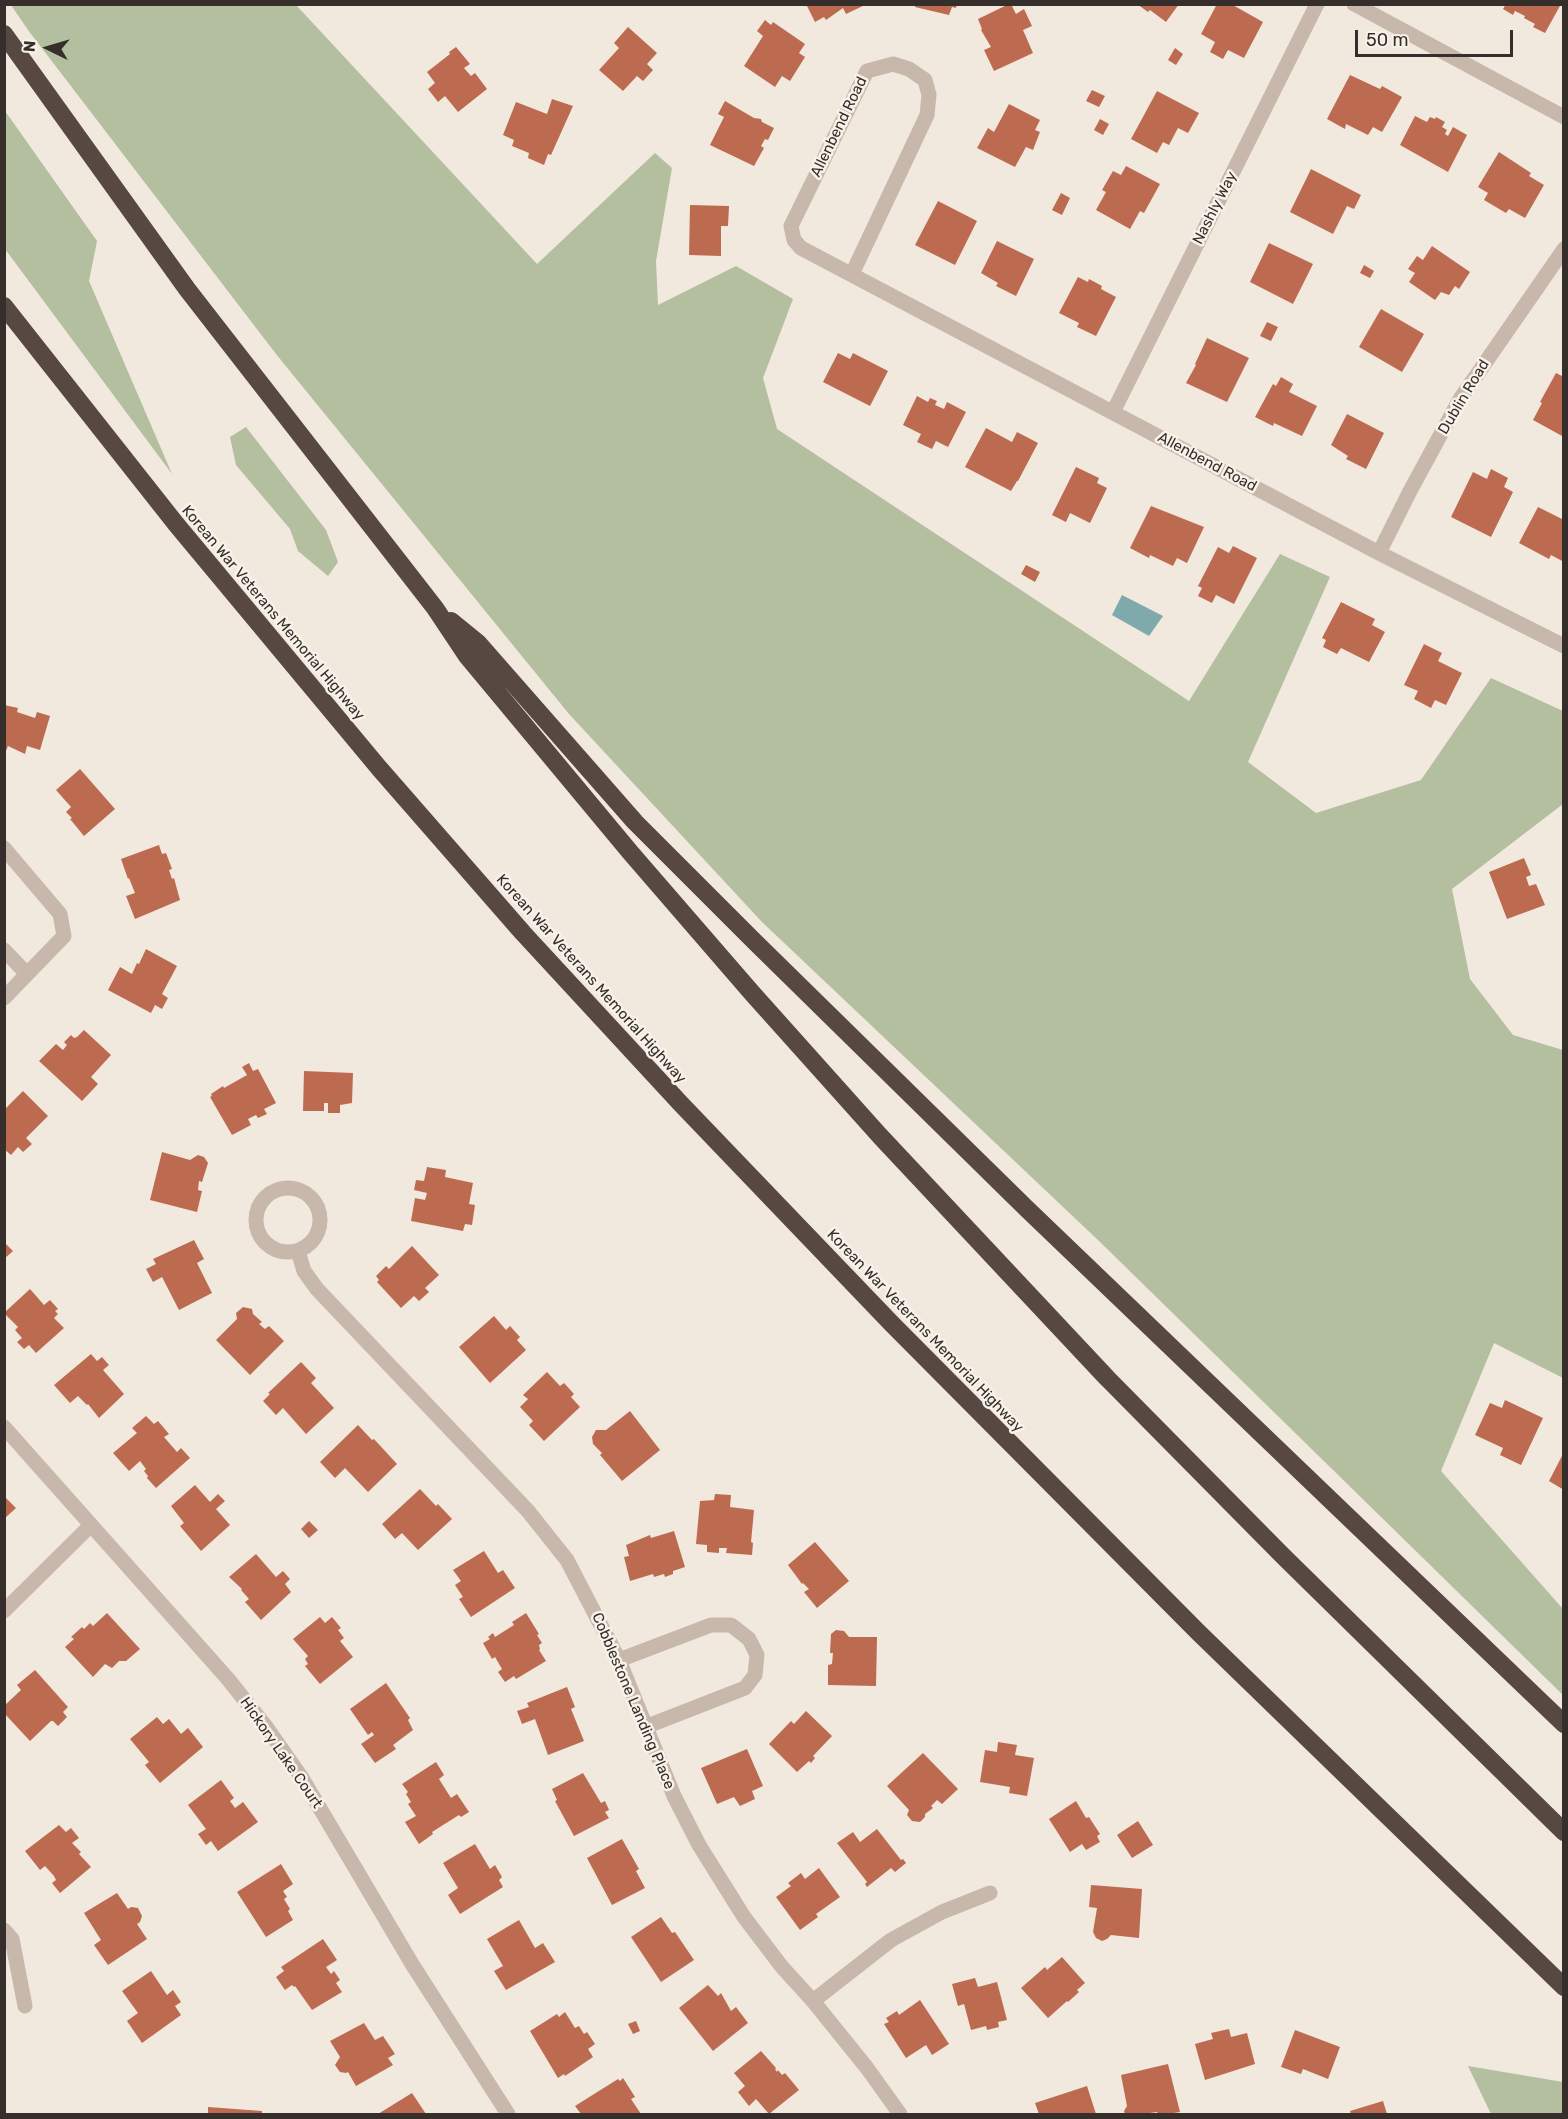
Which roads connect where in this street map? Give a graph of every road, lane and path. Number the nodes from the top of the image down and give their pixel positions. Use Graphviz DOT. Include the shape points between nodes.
graph roads {
  1 [pos="1317,4"];
  2 [pos="1354,4"];
  3 [pos="4,34"];
  4 [pos="1563,117"];
  5 [pos="1563,249"];
  6 [pos="852,274"];
  7 [pos="4,306"];
  8 [pos="1113,412"];
  9 [pos="1379,553"];
  10 [pos="435,608"];
  11 [pos="1563,646"];
  12 [pos="4,848"];
  13 [pos="4,950"];
  14 [pos="27,974"];
  15 [pos="4,998"];
  16 [pos="298,1251"];
  17 [pos="4,1427"];
  18 [pos="91,1525"];
  19 [pos="4,1611"];
  20 [pos="619,1660"];
  21 [pos="1563,1724"];
  22 [pos="645,1727"];
  23 [pos="1563,1832"];
  24 [pos="990,1893"];
  25 [pos="4,1930"];
  26 [pos="1563,1987"];
  27 [pos="813,2001"];
  28 [pos="25,2006"];
  29 [pos="508,2115"];
  30 [pos="900,2115"];
  1 -- 8 [label="street, Nashly Way"];
  2 -- 4 [label="street"];
  3 -- 10 [label="highway" via="187,289"];
  5 -- 9 [label="street, Dublin Road" via="1460,399"];
  6 -- 6 [label="street, Allenbend Road" via="927,115 929,95 925,80 893,64 867,71 791,226 794,240 801,248"];
  6 -- 8 [label="street, Allenbend Road"];
  7 -- 26 [label="highway, Korean War Veterans Memorial Highway" via="206,560 379,768 523,933 681,1104 1198,1633"];
  8 -- 9 [label="street, Allenbend Road"];
  9 -- 11 [label="street, Allenbend Road"];
  10 -- 21 [label="highway" via="478,643 635,822 762,950 1035,1218"];
  10 -- 23 [label="highway" via="467,656 630,852 880,1136 1107,1378"];
  12 -- 14 [label="street" via="60,914 64,936"];
  13 -- 14 [label="street"];
  14 -- 15 [label="street"];
  16 -- 16 [label="street" via="314,1238 320,1217 312,1198 293,1188 282,1188 264,1198 258,1207 257,1228 268,1245 277,1250"];
  16 -- 20 [label="street, Cobblestone Landing Place" via="304,1271 316,1289 528,1511 567,1560"];
  17 -- 18 [label="street, Hickory Lake Court"];
  18 -- 19 [label="street"];
  18 -- 29 [label="street, Hickory Lake Court" via="228,1679 273,1736"];
  20 -- 22 [label="street, Cobblestone Landing Place"];
  20 -- 22 [label="street" via="711,1625 731,1625 749,1639 757,1655 755,1675 745,1688"];
  22 -- 27 [label="street, Cobblestone Landing Place" via="699,1845 744,1917"];
  24 -- 27 [label="street" via="942,1912 891,1940"];
  25 -- 28 [label="street" via="12,1939"];
  27 -- 30 [label="street, Cobblestone Landing Place"];
}
